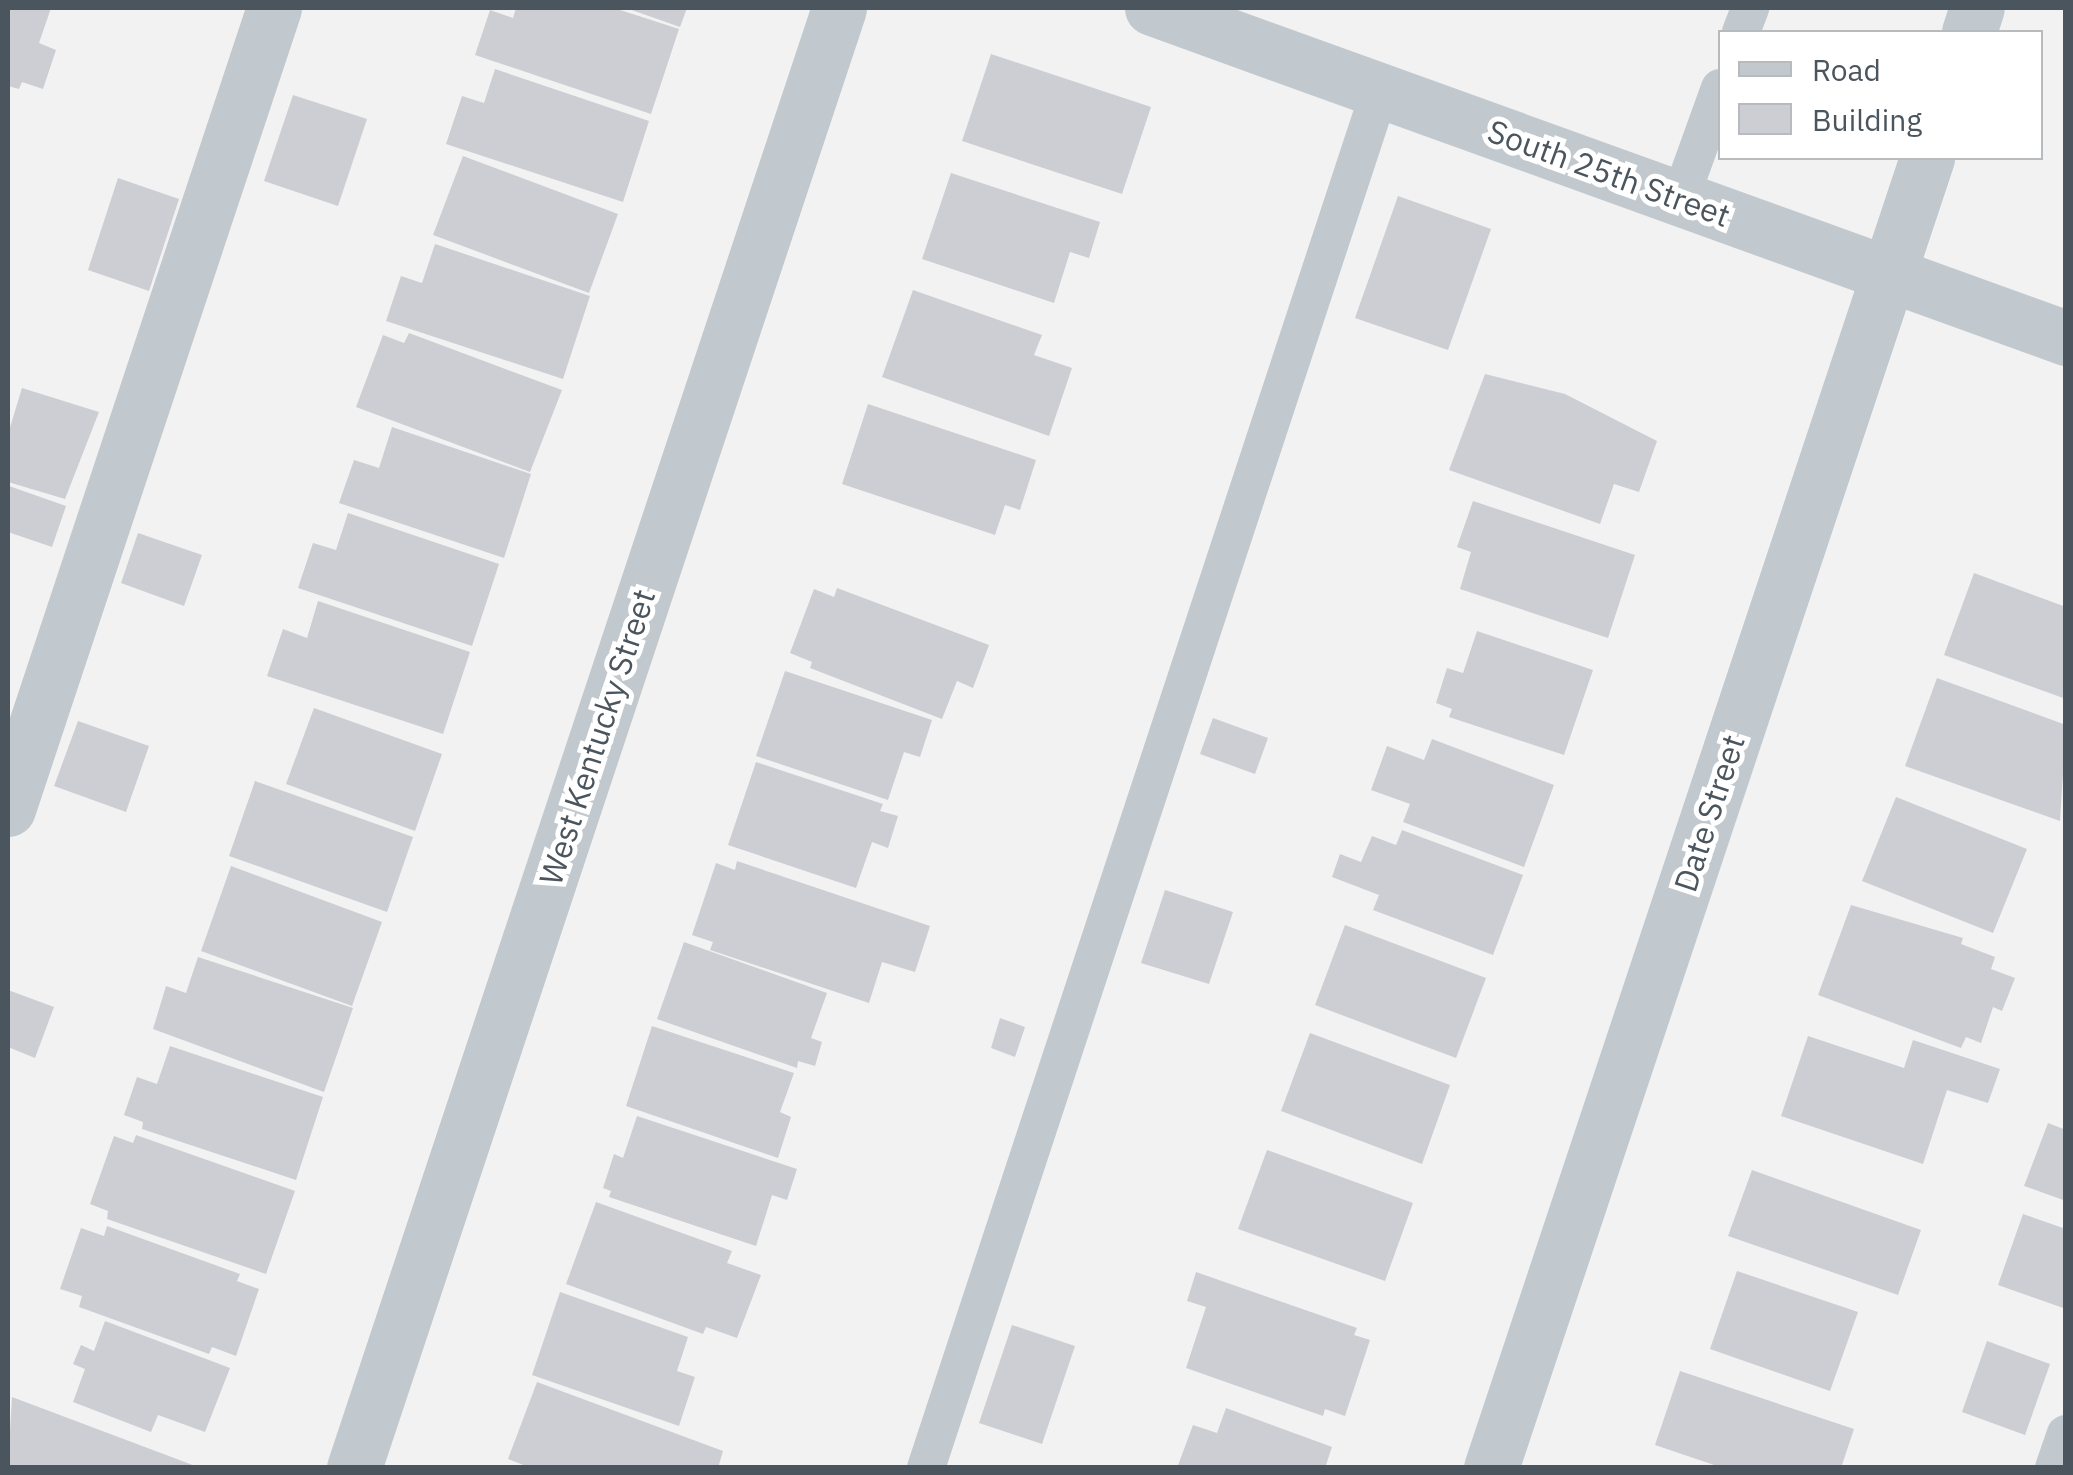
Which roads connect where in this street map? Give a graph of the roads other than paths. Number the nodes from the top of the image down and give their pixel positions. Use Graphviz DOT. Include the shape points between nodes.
graph roads {
  1 [pos="274,8"];
  2 [pos="839,8"];
  3 [pos="1152,8"];
  4 [pos="1380,90"];
  5 [pos="1718,94"];
  6 [pos="1927,160"];
  7 [pos="1680,199"];
  8 [pos="1889,274"];
  9 [pos="2066,338"];
  10 [pos="8,809"];
  11 [pos="2066,1434"];
  12 [pos="354,1468"];
  13 [pos="926,1468"];
  14 [pos="1491,1468"];
  15 [pos="2054,1468"];
  1 -- 10 [label="street"];
  2 -- 12 [label="street, West Kentucky Street"];
  3 -- 4 [label="street, South 25th Street"];
  4 -- 7 [label="street, South 25th Street"];
  4 -- 13 [label="lane"];
  5 -- 7 [label="lane"];
  6 -- 8 [label="street, Date Street"];
  7 -- 8 [label="street, South 25th Street"];
  8 -- 9 [label="street, South 25th Street"];
  8 -- 14 [label="street, Date Street"];
  11 -- 15 [label="lane"];
}
